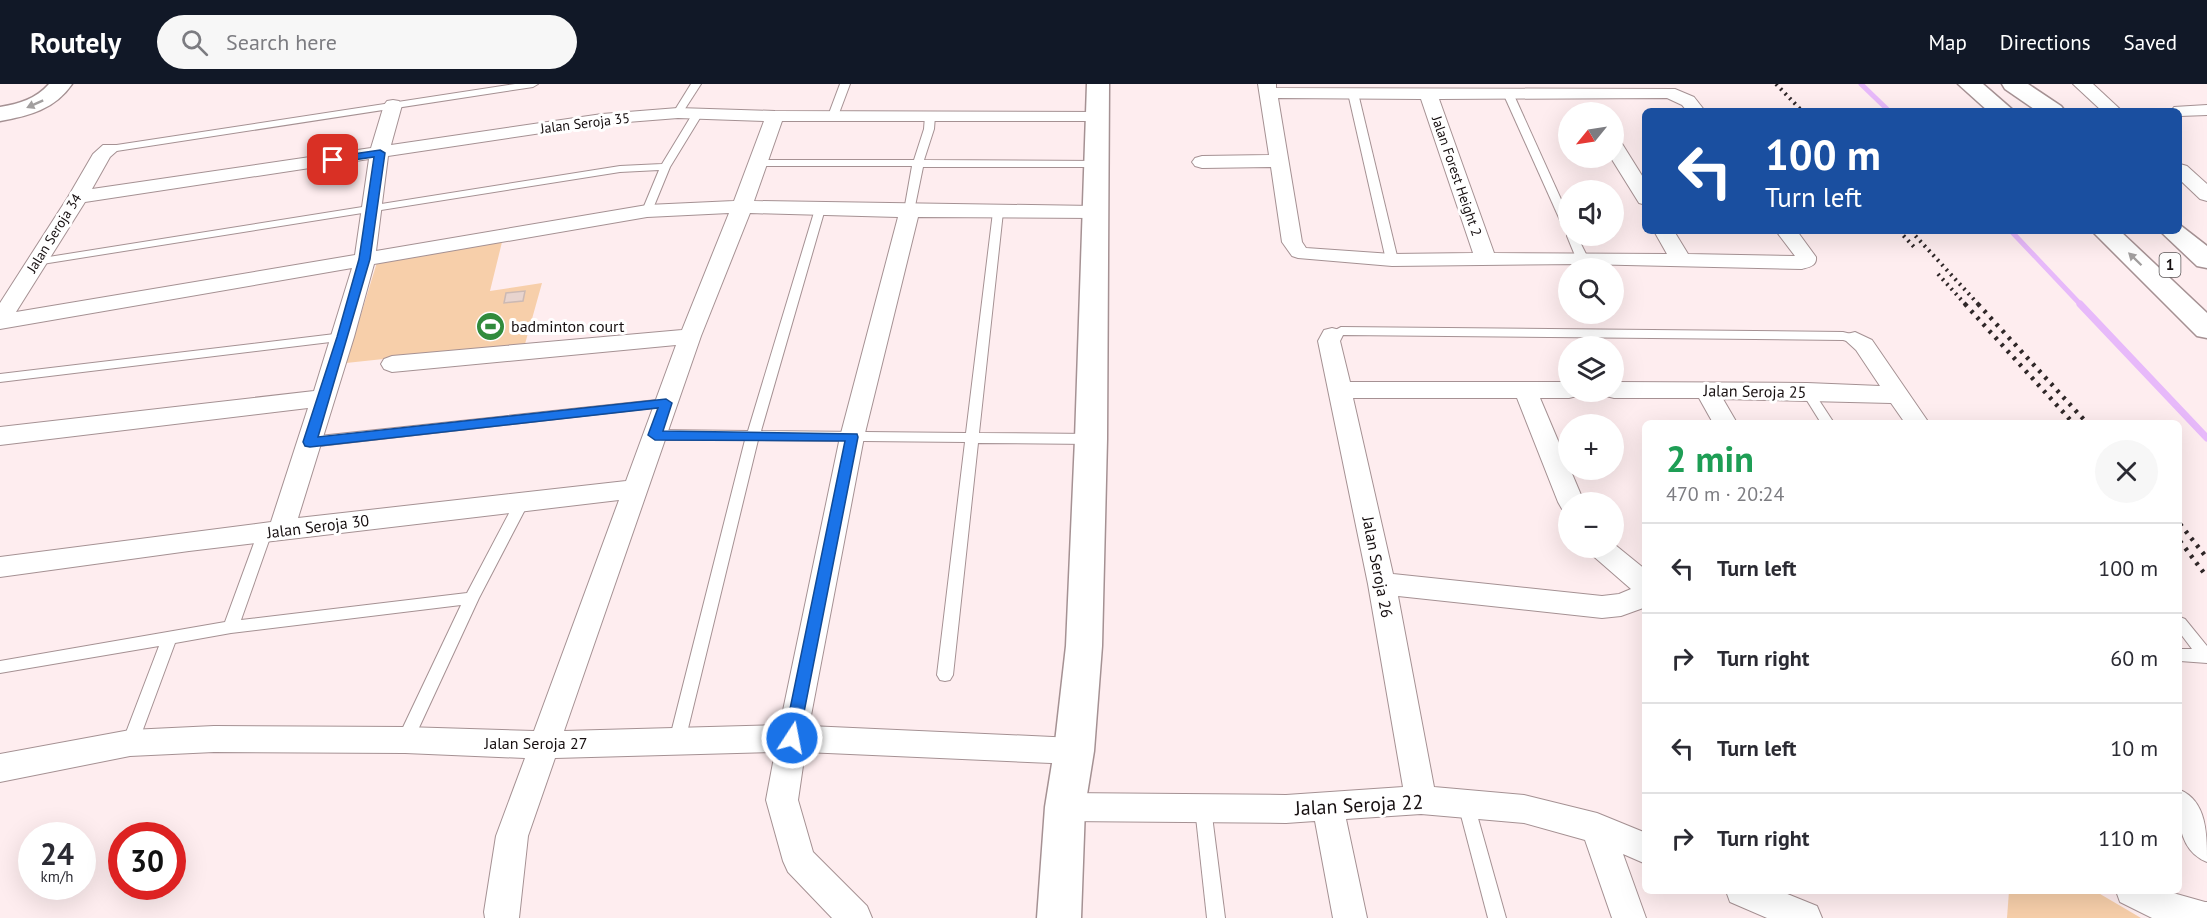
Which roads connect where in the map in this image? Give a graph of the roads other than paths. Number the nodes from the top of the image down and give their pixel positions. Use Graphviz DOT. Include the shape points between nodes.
graph roads {
  1 [pos="61,84"];
  2 [pos="533,84"];
  3 [pos="696,84"];
  4 [pos="845,84"];
  5 [pos="1098,84"];
  6 [pos="1953,84"];
  7 [pos="1969,84"];
  8 [pos="2000,84"];
  9 [pos="2013,84"];
  10 [pos="2082,84"];
  11 [pos="1268,88"];
  12 [pos="1353,93"];
  13 [pos="1428,93"];
  14 [pos="1508,93"];
  15 [pos="1584,95"];
  16 [pos="1588,102"];
  17 [pos="393,105"];
  18 [pos="1694,108"];
  19 [pos="1978,108"];
  20 [pos="1998,108"];
  21 [pos="2029,108"];
  22 [pos="2049,108"];
  23 [pos="2110,108"];
  24 [pos="2207,110"];
  25 [pos="2182,111"];
  26 [pos="678,113"];
  27 [pos="698,113"];
  28 [pos="1,115"];
  29 [pos="775,116"];
  30 [pos="833,116"];
  31 [pos="930,116"];
  32 [pos="1098,116"];
  33 [pos="110,149"];
  34 [pos="380,153"];
  35 [pos="1279,161"];
  36 [pos="1202,162"];
  37 [pos="758,163"];
  38 [pos="1624,163"];
  39 [pos="918,164"];
  40 [pos="1098,164"];
  41 [pos="665,167"];
  42 [pos="2182,172"];
  43 [pos="1642,192"];
  44 [pos="2207,195"];
  45 [pos="78,197"];
  46 [pos="1558,204"];
  47 [pos="742,207"];
  48 [pos="371,209"];
  49 [pos="820,209"];
  50 [pos="647,211"];
  51 [pos="909,211"];
  52 [pos="998,212"];
  53 [pos="1094,212"];
  54 [pos="2182,213"];
  55 [pos="1666,234"];
  56 [pos="1788,234"];
  57 [pos="2108,234"];
  58 [pos="2137,234"];
  59 [pos="2177,234"];
  60 [pos="2207,235"];
  61 [pos="1577,246"];
  62 [pos="1558,258"];
  63 [pos="1582,258"];
  64 [pos="365,259"];
  65 [pos="1624,259"];
  66 [pos="1392,260"];
  67 [pos="1485,260"];
  68 [pos="1681,260"];
  69 [pos="2207,260"];
  70 [pos="36,262"];
  71 [pos="2207,299"];
  72 [pos="0,321"];
  73 [pos="2207,329"];
  74 [pos="1332,335"];
  75 [pos="690,336"];
  76 [pos="343,337"];
  77 [pos="1855,339"];
  78 [pos="392,364"];
  79 [pos="0,378"];
  80 [pos="1342,390"];
  81 [pos="1526,390"];
  82 [pos="1558,390"];
  83 [pos="1624,390"];
  84 [pos="1706,390"];
  85 [pos="1807,391"];
  86 [pos="1896,395"];
  87 [pos="323,398"];
  88 [pos="666,403"];
  89 [pos="1723,420"];
  90 [pos="1826,420"];
  91 [pos="1915,420"];
  92 [pos="655,435"];
  93 [pos="0,436"];
  94 [pos="753,436"];
  95 [pos="852,437"];
  96 [pos="972,437"];
  97 [pos="1091,438"];
  98 [pos="310,442"];
  99 [pos="636,489"];
  100 [pos="1567,492"];
  101 [pos="522,502"];
  102 [pos="273,531"];
  103 [pos="1613,558"];
  104 [pos="0,567"];
  105 [pos="1642,583"];
  106 [pos="1382,584"];
  107 [pos="1642,597"];
  108 [pos="472,598"];
  109 [pos="2182,626"];
  110 [pos="231,627"];
  111 [pos="169,638"];
  112 [pos="2182,655"];
  113 [pos="2206,656"];
  114 [pos="0,667"];
  115 [pos="945,675"];
  116 [pos="792,738"];
  117 [pos="405,740"];
  118 [pos="677,741"];
  119 [pos="130,743"];
  120 [pos="545,745"];
  121 [pos="1074,751"];
  122 [pos="0,768"];
  123 [pos="1421,801"];
  124 [pos="1466,804"];
  125 [pos="1328,806"];
  126 [pos="1065,807"];
  127 [pos="2182,807"];
  128 [pos="1203,808"];
  129 [pos="1597,828"];
  130 [pos="1642,847"];
  131 [pos="2207,847"];
  132 [pos="1749,894"];
  133 [pos="2137,894"];
  134 [pos="502,918"];
  135 [pos="855,918"];
  136 [pos="1059,918"];
  137 [pos="1216,918"];
  138 [pos="1350,918"];
  139 [pos="1497,918"];
  140 [pos="1629,918"];
  141 [pos="1805,918"];
  142 [pos="2205,918"];
  1 -- 28 [label="main road, one-way" via="41,102"];
  2 -- 17 [label="lane"];
  3 -- 26 [label="lane"];
  4 -- 30 [label="lane"];
  5 -- 32 [label="main road"];
  6 -- 19 [label="main road"];
  7 -- 20 [label="main road"];
  8 -- 21 [label="main road"];
  9 -- 22 [label="main road"];
  10 -- 23 [label="street"];
  11 -- 12 [label="street"];
  11 -- 35 [label="street"];
  12 -- 13 [label="street"];
  12 -- 66 [label="lane"];
  13 -- 14 [label="street"];
  13 -- 67 [label="street, Jalan Forest Height 2"];
  14 -- 15 [label="street"];
  14 -- 46 [label="lane"];
  15 -- 16 [label="street"];
  15 -- 18 [label="street" via="1669,93 1688,101"];
  17 -- 33 [label="lane"];
  17 -- 34 [label="street"];
  24 -- 25 [label="street"];
  26 -- 27 [label="street, Jalan Seroja 35"];
  26 -- 34 [label="street, Jalan Seroja 35" via="602,118"];
  27 -- 29 [label="street, Jalan Seroja 35"];
  27 -- 41 [label="lane"];
  29 -- 30 [label="street, Jalan Seroja 35"];
  29 -- 37 [label="street"];
  30 -- 31 [label="street, Jalan Seroja 35"];
  31 -- 32 [label="street, Jalan Seroja 35"];
  31 -- 39 [label="lane"];
  32 -- 40 [label="main road"];
  33 -- 45 [label="street, Jalan Seroja 34" via="102,153"];
  34 -- 45 [label="street, Jalan Seroja 35"];
  34 -- 48 [label="street"];
  35 -- 36 [label="street"];
  35 -- 66 [label="street" via="1292,243 1299,252"];
  37 -- 39 [label="lane"];
  37 -- 47 [label="street"];
  38 -- 43 [label="street"];
  39 -- 40 [label="lane"];
  39 -- 51 [label="lane"];
  40 -- 53 [label="main road"];
  41 -- 48 [label="lane" via="620,169"];
  41 -- 50 [label="lane"];
  42 -- 44 [label="street"];
  45 -- 70 [label="street, Jalan Seroja 34"];
  47 -- 49 [label="street"];
  47 -- 50 [label="street"];
  47 -- 75 [label="street"];
  48 -- 64 [label="street"];
  48 -- 70 [label="lane"];
  49 -- 51 [label="street"];
  49 -- 94 [label="lane"];
  50 -- 64 [label="street"];
  51 -- 52 [label="street"];
  51 -- 95 [label="street"];
  52 -- 53 [label="street"];
  52 -- 96 [label="lane"];
  53 -- 97 [label="main road"];
  54 -- 60 [label="main road"];
  55 -- 68 [label="street"];
  56 -- 68 [label="street" via="1806,261"];
  73 -- 57 [label="main road, one-way"];
  58 -- 71 [label="main road, 1"];
  59 -- 69 [label="main road, 1"];
  61 -- 63 [label="lane"];
  62 -- 67 [label="street"];
  64 -- 72 [label="street"];
  64 -- 76 [label="street"];
  65 -- 68 [label="street"];
  66 -- 67 [label="street"];
  70 -- 72 [label="street, Jalan Seroja 34"];
  74 -- 77 [label="lane" via="1365,331"];
  74 -- 80 [label="street, Jalan Seroja 26" via="1329,341"];
  75 -- 78 [label="street"];
  75 -- 88 [label="street"];
  76 -- 79 [label="lane"];
  76 -- 87 [label="street"];
  77 -- 86 [label="street" via="1864,345"];
  80 -- 81 [label="street"];
  80 -- 106 [label="street, Jalan Seroja 26"];
  81 -- 82 [label="street"];
  81 -- 100 [label="street"];
  83 -- 84 [label="street, Jalan Seroja 25"];
  84 -- 85 [label="street, Jalan Seroja 25"];
  84 -- 89 [label="street"];
  85 -- 86 [label="street, Jalan Seroja 25"];
  85 -- 90 [label="lane"];
  86 -- 91 [label="street"];
  87 -- 93 [label="street"];
  87 -- 98 [label="street"];
  88 -- 92 [label="street"];
  88 -- 98 [label="lane"];
  92 -- 94 [label="lane"];
  92 -- 99 [label="street"];
  94 -- 95 [label="lane"];
  94 -- 118 [label="lane"];
  95 -- 96 [label="lane"];
  95 -- 116 [label="street"];
  96 -- 97 [label="lane"];
  96 -- 115 [label="lane"];
  97 -- 121 [label="main road" via="1084,646"];
  98 -- 102 [label="street"];
  99 -- 101 [label="street, Jalan Seroja 30"];
  99 -- 120 [label="street"];
  101 -- 102 [label="street, Jalan Seroja 30"];
  101 -- 108 [label="lane"];
  102 -- 104 [label="street, Jalan Seroja 30"];
  102 -- 110 [label="lane"];
  103 -- 105 [label="street"];
  106 -- 107 [label="street" via="1594,607 1620,605"];
  106 -- 123 [label="street, Jalan Seroja 26"];
  108 -- 110 [label="lane"];
  108 -- 117 [label="lane"];
  109 -- 113 [label="lane"];
  110 -- 111 [label="lane"];
  111 -- 114 [label="lane"];
  111 -- 119 [label="lane"];
  112 -- 113 [label="lane"];
  116 -- 118 [label="street, Jalan Seroja 27"];
  116 -- 121 [label="street, Jalan Seroja 27"];
  116 -- 135 [label="street" via="782,800 799,861"];
  117 -- 119 [label="street, Jalan Seroja 27" via="214,739"];
  117 -- 120 [label="street, Jalan Seroja 27"];
  118 -- 120 [label="street, Jalan Seroja 27"];
  119 -- 122 [label="street, Jalan Seroja 27"];
  120 -- 134 [label="street" via="512,836"];
  121 -- 126 [label="main road"];
  123 -- 124 [label="street, Jalan Seroja 22"];
  123 -- 125 [label="street, Jalan Seroja 22"];
  124 -- 129 [label="street, Jalan Seroja 22" via="1524,809"];
  124 -- 139 [label="lane"];
  125 -- 128 [label="street, Jalan Seroja 22"];
  125 -- 138 [label="street"];
  126 -- 128 [label="street, Jalan Seroja 22"];
  126 -- 136 [label="main road"];
  127 -- 131 [label="street"];
  128 -- 137 [label="lane"];
  129 -- 130 [label="street, Jalan Seroja 22"];
  129 -- 140 [label="street"];
  132 -- 141 [label="street"];
  133 -- 142 [label="street" via="2181,914"];
}
